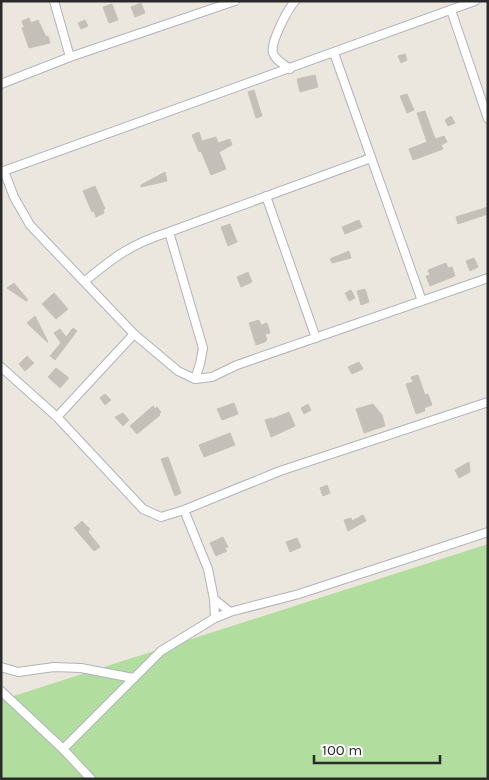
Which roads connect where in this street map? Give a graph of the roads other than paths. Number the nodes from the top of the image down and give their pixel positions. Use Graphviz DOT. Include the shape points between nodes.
graph roads {
  1 [pos="54,1"];
  2 [pos="235,1"];
  3 [pos="295,1"];
  4 [pos="475,1"];
  5 [pos="451,10"];
  6 [pos="334,53"];
  7 [pos="70,57"];
  8 [pos="290,69"];
  9 [pos="1,84"];
  10 [pos="488,119"];
  11 [pos="371,158"];
  12 [pos="3,171"];
  13 [pos="266,196"];
  14 [pos="169,232"];
  15 [pos="488,278"];
  16 [pos="85,281"];
  17 [pos="422,301"];
  18 [pos="134,334"];
  19 [pos="316,338"];
  20 [pos="1,367"];
  21 [pos="195,378"];
  22 [pos="488,402"];
  23 [pos="57,417"];
  24 [pos="184,510"];
  25 [pos="488,532"];
  26 [pos="214,599"];
  27 [pos="230,612"];
  28 [pos="215,618"];
  29 [pos="1,667"];
  30 [pos="133,678"];
  31 [pos="1,692"];
  32 [pos="63,749"];
  33 [pos="91,779"];
  1 -- 7 [label="street"];
  2 -- 7 [label="street"];
  3 -- 8 [label="street" via="272,48 276,60"];
  4 -- 5 [label="street"];
  5 -- 6 [label="street"];
  5 -- 10 [label="street"];
  6 -- 8 [label="street"];
  6 -- 11 [label="street"];
  7 -- 9 [label="street"];
  8 -- 12 [label="street"];
  11 -- 13 [label="street"];
  11 -- 17 [label="street"];
  12 -- 16 [label="street" via="30,225"];
  13 -- 14 [label="street"];
  13 -- 19 [label="street"];
  14 -- 16 [label="street" via="118,254"];
  14 -- 21 [label="street" via="203,348"];
  15 -- 17 [label="street"];
  16 -- 18 [label="street"];
  17 -- 19 [label="street"];
  18 -- 21 [label="street" via="178,371"];
  18 -- 23 [label="street"];
  19 -- 21 [label="street" via="212,377"];
  20 -- 23 [label="street"];
  22 -- 24 [label="street" via="280,471"];
  23 -- 24 [label="street" via="143,508 161,517"];
  24 -- 26 [label="street" via="208,569"];
  25 -- 27 [label="street" via="299,594"];
  26 -- 27 [label="street"];
  26 -- 28 [label="street"];
  27 -- 28 [label="street"];
  28 -- 30 [label="street" via="161,650"];
  29 -- 30 [label="street" via="18,672 54,667 81,668"];
  30 -- 32 [label="street"];
  31 -- 32 [label="street"];
  32 -- 33 [label="street"];
}
